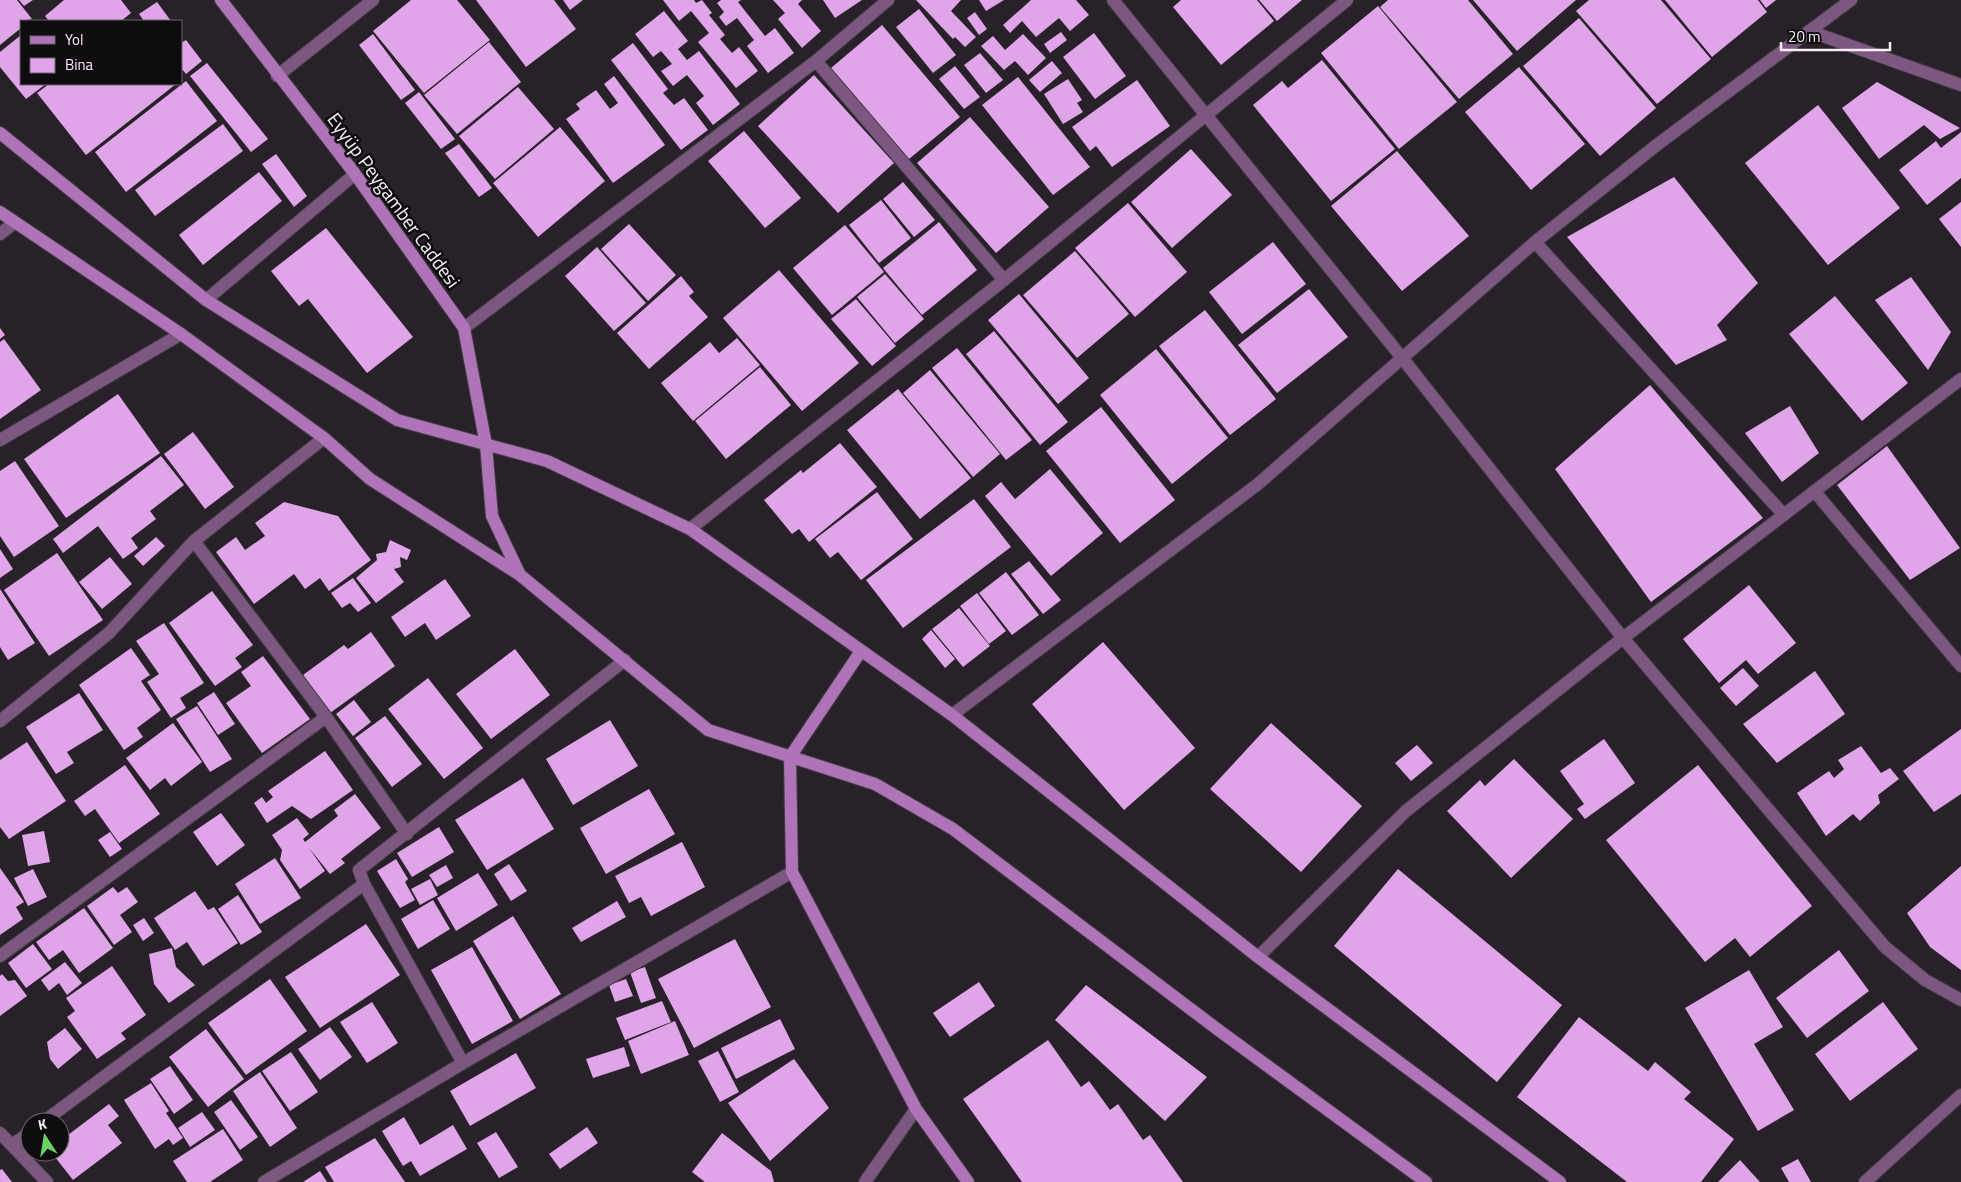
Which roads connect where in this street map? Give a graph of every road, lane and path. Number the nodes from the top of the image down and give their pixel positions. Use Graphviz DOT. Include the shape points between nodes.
graph roads {
  1 [pos="221,0"];
  2 [pos="373,0"];
  3 [pos="888,0"];
  4 [pos="1113,0"];
  5 [pos="1347,0"];
  6 [pos="1851,0"];
  7 [pos="1809,31"];
  8 [pos="816,61"];
  9 [pos="277,76"];
  10 [pos="1961,86"];
  11 [pos="1206,115"];
  12 [pos="0,133"];
  13 [pos="355,174"];
  14 [pos="0,212"];
  15 [pos="14,223"];
  16 [pos="0,234"];
  17 [pos="1534,242"];
  18 [pos="1004,280"];
  19 [pos="206,300"];
  20 [pos="464,328"];
  21 [pos="180,334"];
  22 [pos="1403,359"];
  23 [pos="1961,379"];
  24 [pos="324,438"];
  25 [pos="0,440"];
  26 [pos="486,445"];
  27 [pos="1815,492"];
  28 [pos="1784,515"];
  29 [pos="690,529"];
  30 [pos="194,541"];
  31 [pos="520,575"];
  32 [pos="1623,638"];
  33 [pos="861,651"];
  34 [pos="625,660"];
  35 [pos="1961,666"];
  36 [pos="952,715"];
  37 [pos="326,717"];
  38 [pos="0,721"];
  39 [pos="790,757"];
  40 [pos="407,834"];
  41 [pos="792,872"];
  42 [pos="364,884"];
  43 [pos="0,956"];
  44 [pos="1258,957"];
  45 [pos="1961,1000"];
  46 [pos="463,1063"];
  47 [pos="1961,1095"];
  48 [pos="916,1109"];
  49 [pos="56,1112"];
  50 [pos="0,1133"];
  51 [pos="20,1139"];
  52 [pos="12,1145"];
  53 [pos="47,1182"];
  54 [pos="264,1182"];
  55 [pos="864,1182"];
  56 [pos="968,1182"];
  57 [pos="1426,1182"];
  58 [pos="1560,1182"];
  59 [pos="1865,1182"];
  1 -- 9 [label="main road, Eyyüp Peygamber Caddesi"];
  2 -- 9 [label="street"];
  3 -- 8 [label="street"];
  4 -- 11 [label="street"];
  5 -- 11 [label="street"];
  6 -- 7 [label="street"];
  7 -- 10 [label="street"];
  7 -- 17 [label="street"];
  8 -- 18 [label="street"];
  8 -- 20 [label="street"];
  9 -- 13 [label="main road, Eyyüp Peygamber Caddesi"];
  11 -- 18 [label="street"];
  11 -- 22 [label="street"];
  12 -- 19 [label="main road"];
  13 -- 19 [label="street"];
  13 -- 20 [label="main road, Eyyüp Peygamber Caddesi"];
  14 -- 15 [label="main road"];
  15 -- 16 [label="street"];
  15 -- 21 [label="main road"];
  17 -- 22 [label="street"];
  17 -- 28 [label="street"];
  18 -- 29 [label="street"];
  19 -- 26 [label="main road" via="397,420"];
  20 -- 26 [label="main road, Eyyüp Peygamber Caddesi"];
  21 -- 24 [label="main road"];
  21 -- 25 [label="street"];
  22 -- 32 [label="street"];
  22 -- 36 [label="street" via="1258,484"];
  23 -- 27 [label="street"];
  24 -- 30 [label="street"];
  24 -- 31 [label="main road" via="370,479"];
  26 -- 29 [label="main road" via="547,461"];
  26 -- 31 [label="main road, Eyyüp Peygamber Caddesi" via="492,516"];
  27 -- 28 [label="street"];
  27 -- 35 [label="street"];
  28 -- 32 [label="street"];
  29 -- 33 [label="main road"];
  30 -- 37 [label="street"];
  30 -- 38 [label="street" via="109,633"];
  31 -- 34 [label="main road"];
  32 -- 44 [label="street" via="1406,811"];
  32 -- 45 [label="street" via="1885,947 1925,980"];
  33 -- 36 [label="main road"];
  33 -- 39 [label="main road"];
  34 -- 39 [label="main road" via="708,730"];
  34 -- 40 [label="street"];
  36 -- 44 [label="main road"];
  37 -- 40 [label="street"];
  37 -- 43 [label="street"];
  39 -- 41 [label="main road"];
  39 -- 57 [label="main road" via="875,784 953,829"];
  40 -- 42 [label="street" via="359,870"];
  41 -- 46 [label="street"];
  41 -- 48 [label="main road"];
  42 -- 46 [label="street"];
  42 -- 49 [label="street"];
  44 -- 58 [label="main road"];
  46 -- 54 [label="street"];
  47 -- 59 [label="street"];
  48 -- 55 [label="street"];
  48 -- 56 [label="main road"];
  50 -- 52 [label="street"];
  51 -- 52 [label="street"];
  52 -- 53 [label="street"];
}
